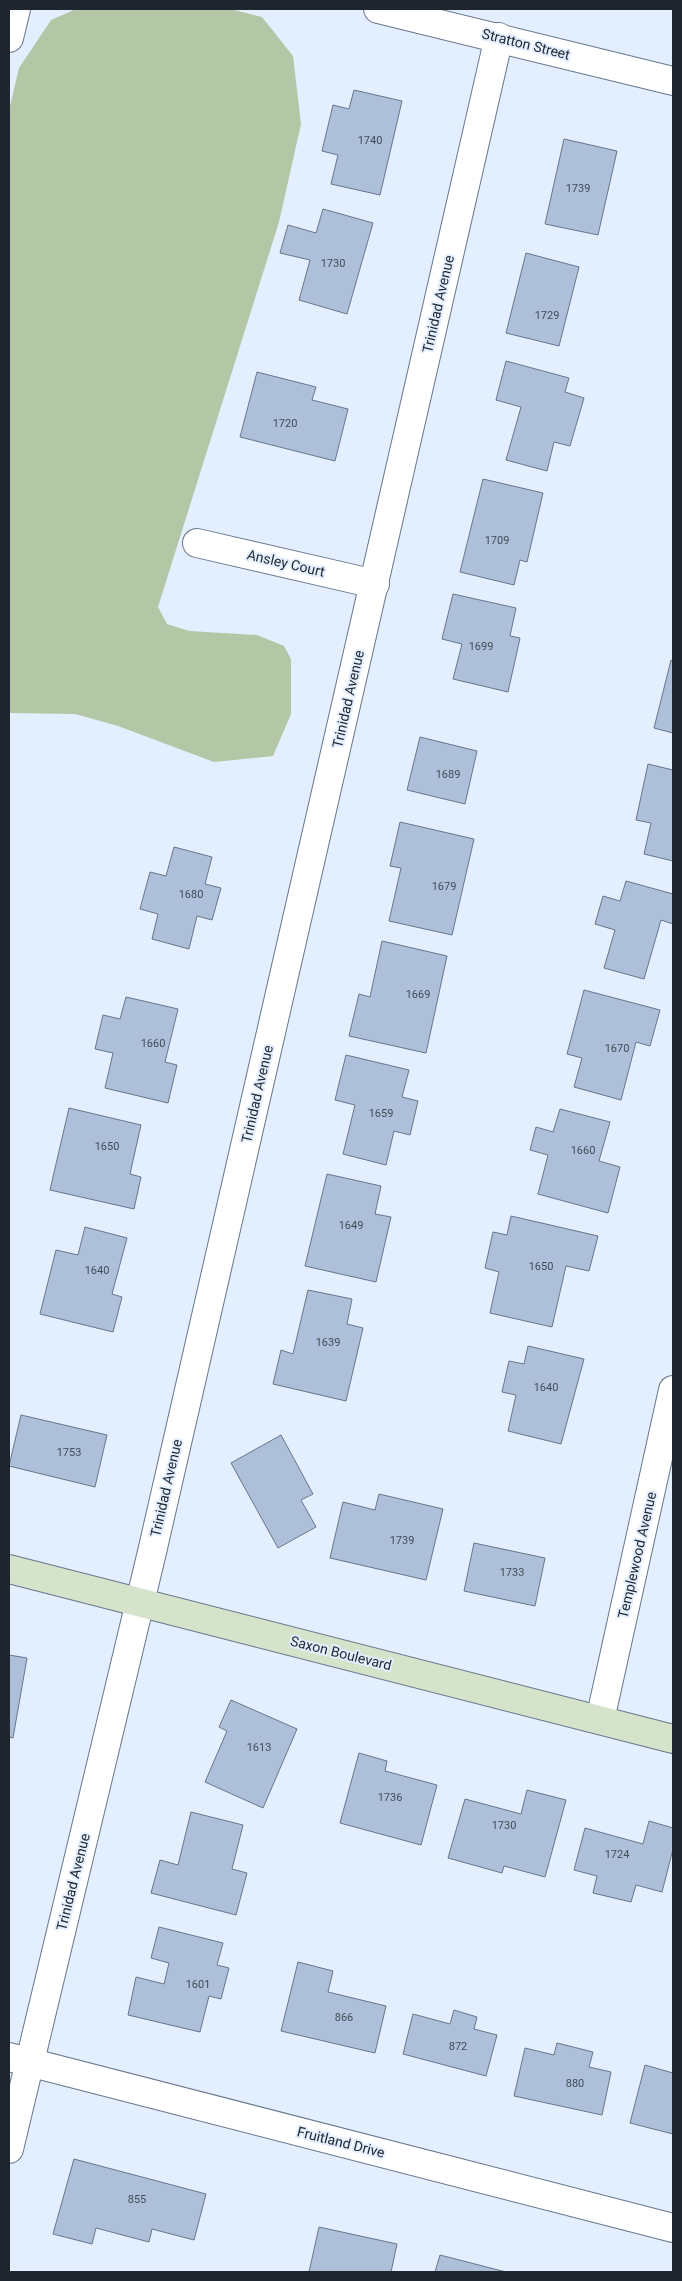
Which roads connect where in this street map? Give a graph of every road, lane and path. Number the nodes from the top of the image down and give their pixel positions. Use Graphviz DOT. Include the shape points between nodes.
graph roads {
  1 [pos="16,9"];
  2 [pos="378,9"];
  3 [pos="499,37"];
  4 [pos="9,38"];
  5 [pos="673,81"];
  6 [pos="197,543"];
  7 [pos="375,584"];
  8 [pos="673,1390"];
  9 [pos="9,1569"];
  10 [pos="140,1601"];
  11 [pos="600,1720"];
  12 [pos="673,1739"];
  13 [pos="19,2059"];
  14 [pos="9,2149"];
  15 [pos="673,2228"];
  1 -- 4 [label="street"];
  2 -- 3 [label="street, Stratton Street"];
  3 -- 5 [label="street, Stratton Street"];
  3 -- 7 [label="street, Trinidad Avenue"];
  6 -- 7 [label="street, Ansley Court"];
  7 -- 10 [label="street, Trinidad Avenue"];
  8 -- 11 [label="street, Templewood Avenue"];
  9 -- 10 [label="main road, Saxon Boulevard"];
  10 -- 11 [label="main road, Saxon Boulevard"];
  10 -- 13 [label="street, Trinidad Avenue"];
  11 -- 12 [label="main road, Saxon Boulevard"];
  13 -- 14 [label="street, Trinidad Avenue"];
  13 -- 15 [label="street, Fruitland Drive"];
}
